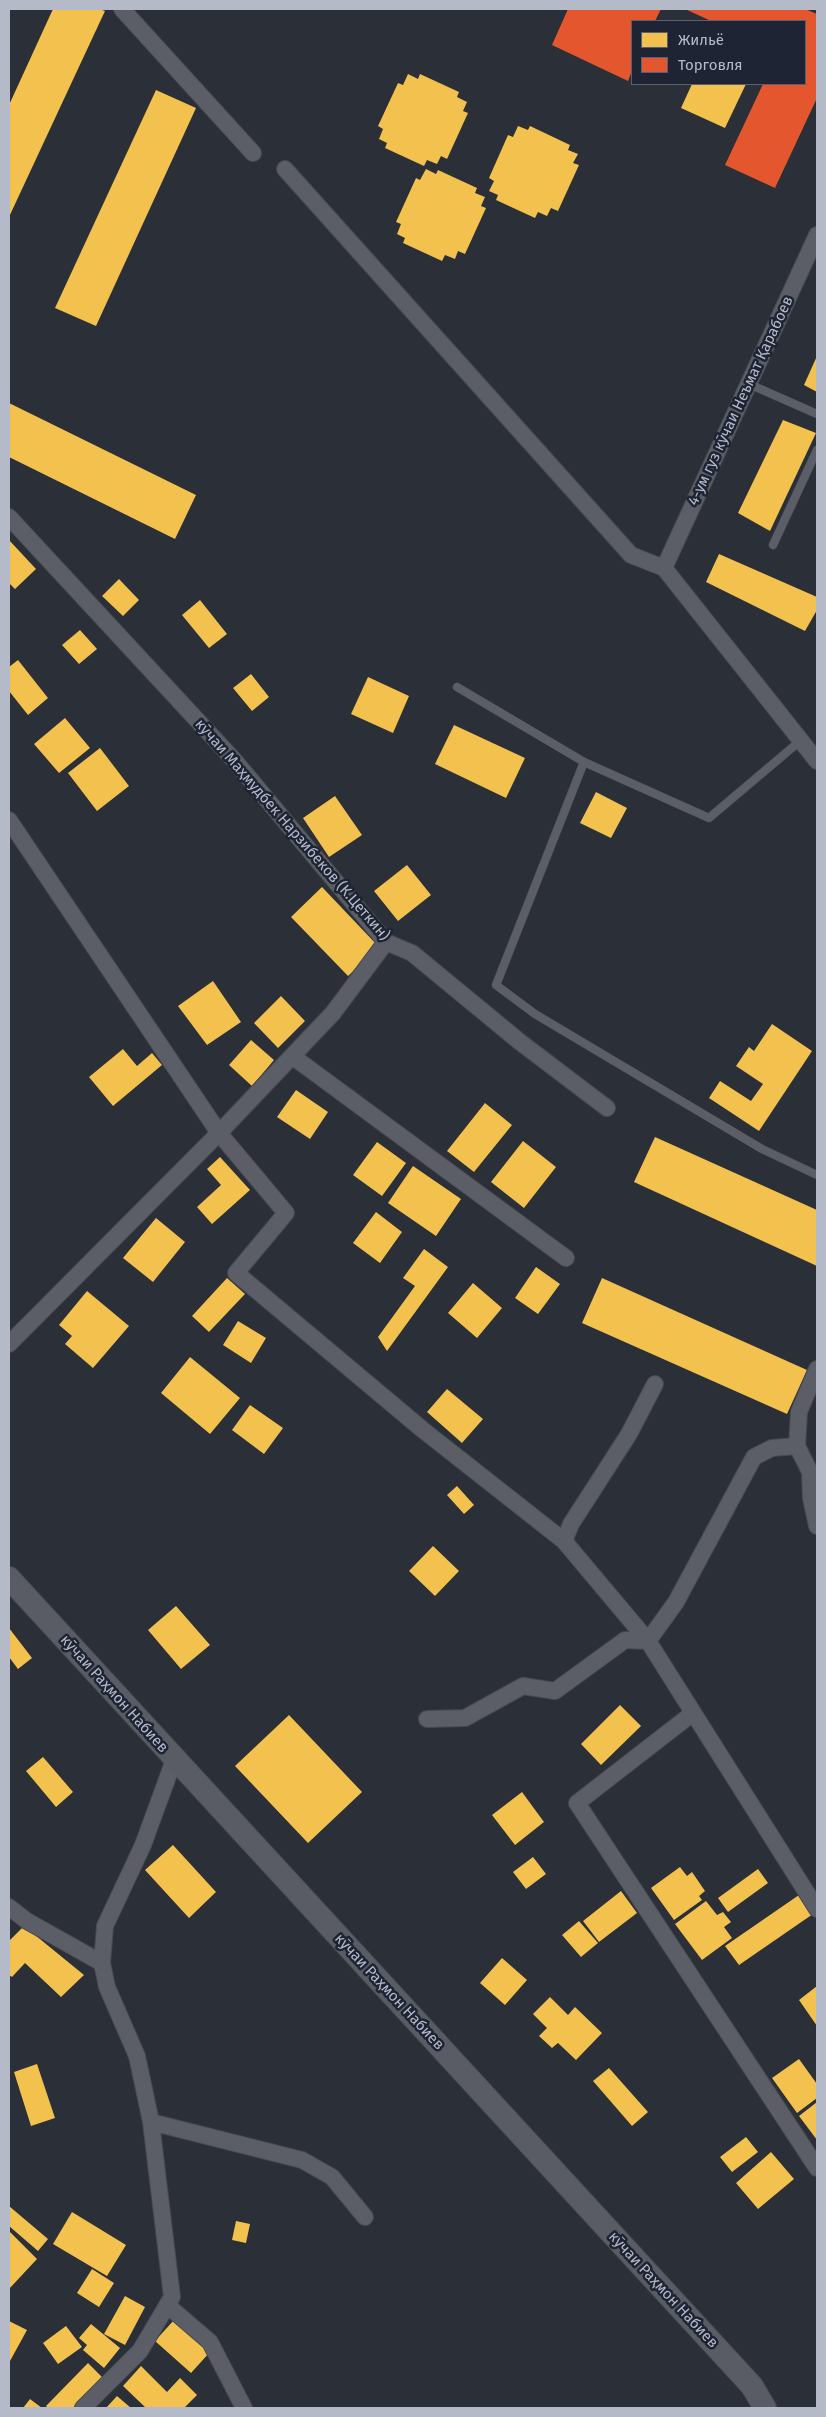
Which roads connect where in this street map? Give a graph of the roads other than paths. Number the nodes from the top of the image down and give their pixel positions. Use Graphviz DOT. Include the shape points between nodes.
graph roads {
  1 [pos="122,9"];
  2 [pos="253,153"];
  3 [pos="285,169"];
  4 [pos="817,234"];
  5 [pos="749,384"];
  6 [pos="817,414"];
  7 [pos="817,450"];
  8 [pos="9,517"];
  9 [pos="773,545"];
  10 [pos="664,568"];
  11 [pos="457,687"];
  12 [pos="800,741"];
  13 [pos="816,758"];
  14 [pos="584,762"];
  15 [pos="9,820"];
  16 [pos="386,942"];
  17 [pos="292,1056"];
  18 [pos="606,1108"];
  19 [pos="219,1133"];
  20 [pos="817,1175"];
  21 [pos="566,1258"];
  22 [pos="9,1344"];
  23 [pos="817,1369"];
  24 [pos="655,1384"];
  25 [pos="797,1446"];
  26 [pos="817,1526"];
  27 [pos="564,1541"];
  28 [pos="9,1578"];
  29 [pos="648,1641"];
  30 [pos="693,1713"];
  31 [pos="427,1719"];
  32 [pos="174,1760"];
  33 [pos="9,1907"];
  34 [pos="817,1909"];
  35 [pos="102,1963"];
  36 [pos="151,2122"];
  37 [pos="817,2168"];
  38 [pos="364,2217"];
  39 [pos="167,2305"];
  40 [pos="83,2408"];
  41 [pos="244,2408"];
  42 [pos="765,2408"];
  1 -- 2 [label="street"];
  3 -- 10 [label="street" via="630,555"];
  4 -- 5 [label="street, 4-ум гуз кӯчаи Неъмат Қарабоев"];
  5 -- 6 [label="lane"];
  5 -- 10 [label="street, 4-ум гуз кӯчаи Неъмат Қарабоев"];
  7 -- 9 [label="lane"];
  8 -- 16 [label="street, кӯчаи Маҳмудбек Нарзибеков (К.Цеткин)" via="234,760"];
  10 -- 12 [label="street"];
  11 -- 14 [label="lane"];
  12 -- 13 [label="street"];
  12 -- 14 [label="lane" via="709,818"];
  14 -- 20 [label="lane" via="496,984 536,1014 762,1149"];
  15 -- 19 [label="street"];
  16 -- 17 [label="street" via="333,1013"];
  16 -- 18 [label="street, кӯчаи Маҳмудбек Нарзибеков (К.Цеткин)" via="412,953"];
  17 -- 19 [label="street"];
  17 -- 21 [label="street"];
  19 -- 22 [label="street"];
  19 -- 27 [label="street" via="286,1213 236,1272 424,1430"];
  23 -- 25 [label="street" via="798,1412"];
  24 -- 27 [label="street"];
  25 -- 26 [label="street" via="810,1472"];
  25 -- 29 [label="street" via="772,1448 754,1456 676,1602"];
  27 -- 29 [label="street"];
  28 -- 32 [label="street, кӯчаи Раҳмон Набиев"];
  29 -- 30 [label="street"];
  29 -- 31 [label="street" via="625,1640 555,1691 523,1686 465,1718"];
  30 -- 34 [label="street"];
  30 -- 37 [label="street" via="577,1803"];
  32 -- 35 [label="street" via="143,1845 105,1926"];
  32 -- 42 [label="street, кӯчаи Раҳмон Набиев" via="752,2386"];
  33 -- 35 [label="street" via="27,1921"];
  35 -- 36 [label="street" via="107,1987 137,2056"];
  36 -- 38 [label="street" via="302,2160 332,2177"];
  36 -- 39 [label="street" via="172,2297"];
  39 -- 40 [label="street" via="140,2351"];
  39 -- 41 [label="street" via="210,2342"];
}
